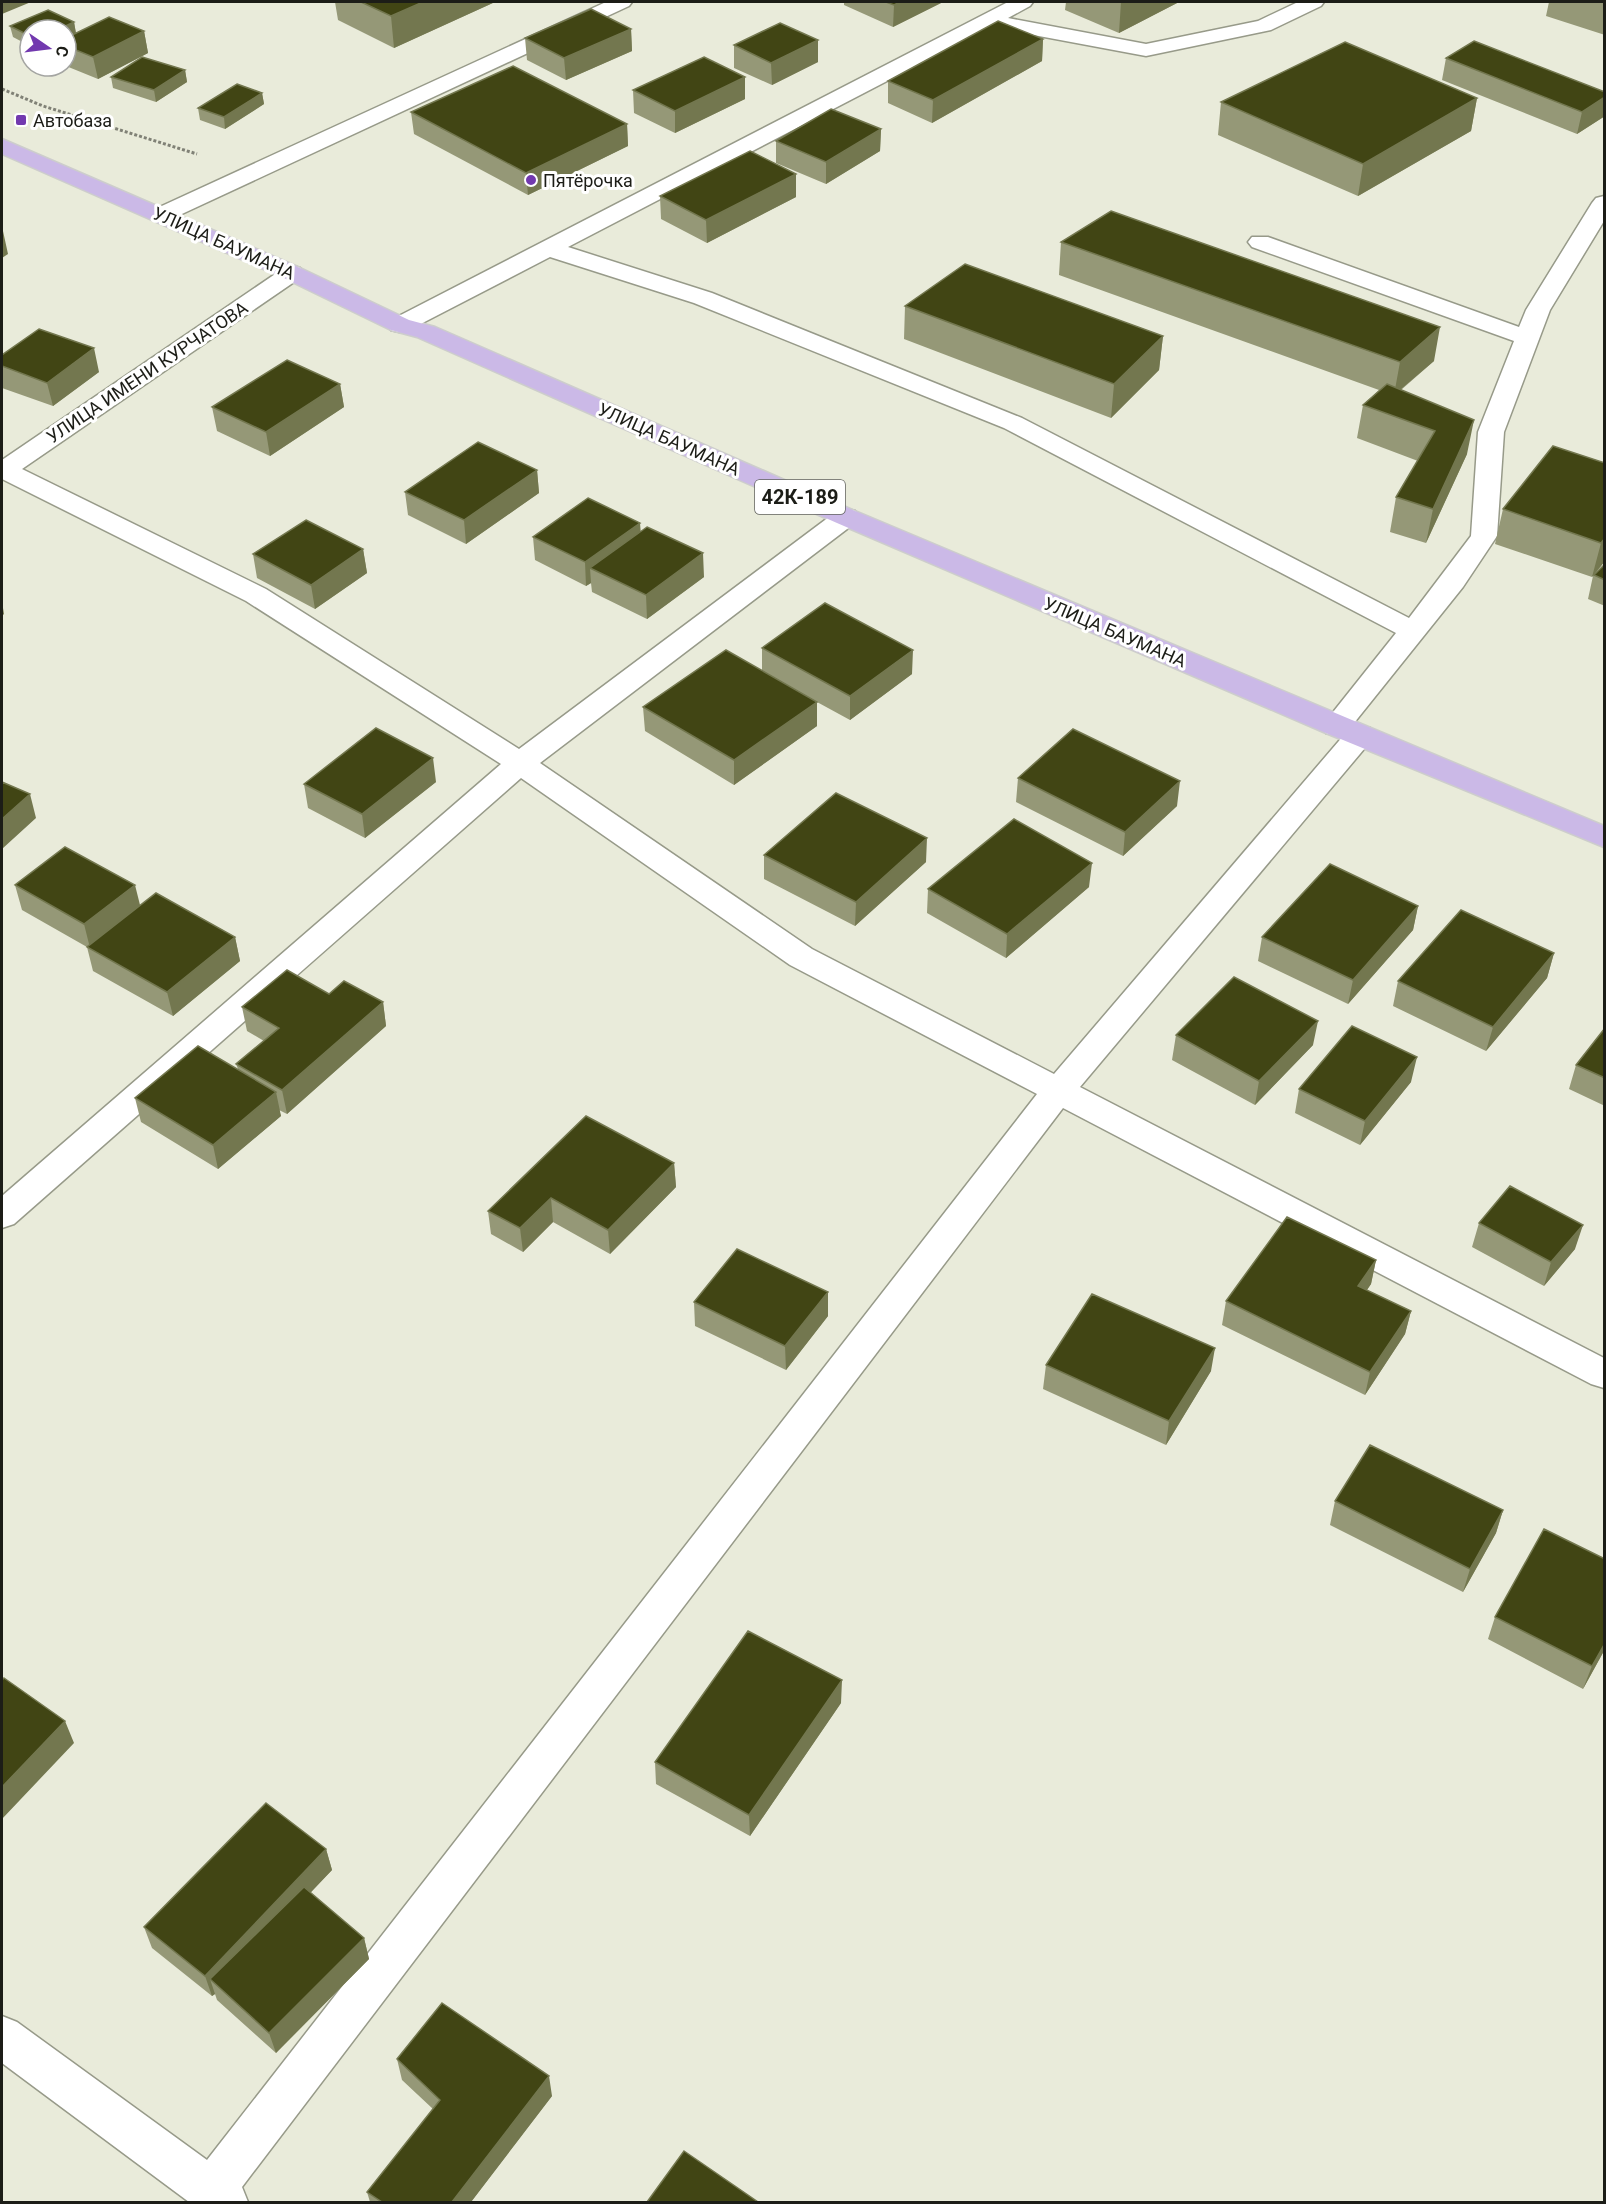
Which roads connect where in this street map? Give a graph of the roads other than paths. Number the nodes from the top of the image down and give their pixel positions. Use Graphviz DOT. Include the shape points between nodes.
graph roads {
  1 [pos="622,2"];
  2 [pos="1023,2"];
  3 [pos="1314,2"];
  4 [pos="986,20"];
  5 [pos="2,146"];
  6 [pos="1605,203"];
  7 [pos="161,215"];
  8 [pos="1260,243"];
  9 [pos="547,248"];
  10 [pos="292,273"];
  11 [pos="400,325"];
  12 [pos="1527,338"];
  13 [pos="3,471"];
  14 [pos="846,517"];
  15 [pos="1413,631"];
  16 [pos="1348,731"];
  17 [pos="520,763"];
  18 [pos="1603,832"];
  19 [pos="1059,1090"];
  20 [pos="2,1215"];
  21 [pos="1605,1374"];
  22 [pos="2,2037"];
  23 [pos="219,2197"];
  1 -- 7 [label="street"];
  2 -- 4 [label="street"];
  3 -- 4 [label="street" via="1264,26 1146,50"];
  4 -- 9 [label="street"];
  5 -- 7 [label="main road, УЛИЦА БАУМАНА / 42К-189"];
  6 -- 12 [label="street" via="1538,310"];
  7 -- 10 [label="main road, УЛИЦА БАУМАНА / 42К-189"];
  8 -- 12 [label="street"];
  9 -- 11 [label="street"];
  9 -- 15 [label="street" via="703,298 1013,423"];
  10 -- 11 [label="main road, УЛИЦА БАУМАНА / 42К-189"];
  10 -- 13 [label="street, УЛИЦА ИМЕНИ КУРЧАТОВА"];
  11 -- 14 [label="main road, УЛИЦА БАУМАНА / 42К-189" via="437,337"];
  12 -- 15 [label="street" via="1491,432 1484,536"];
  13 -- 17 [label="street" via="256,596"];
  14 -- 16 [label="main road, УЛИЦА БАУМАНА / 42К-189"];
  14 -- 17 [label="street"];
  15 -- 16 [label="street"];
  16 -- 18 [label="main road, УЛИЦА БАУМАНА / 42К-189"];
  16 -- 19 [label="street"];
  17 -- 19 [label="street" via="801,957"];
  17 -- 20 [label="street"];
  19 -- 21 [label="street"];
  19 -- 23 [label="street"];
  22 -- 23 [label="street"];
}
